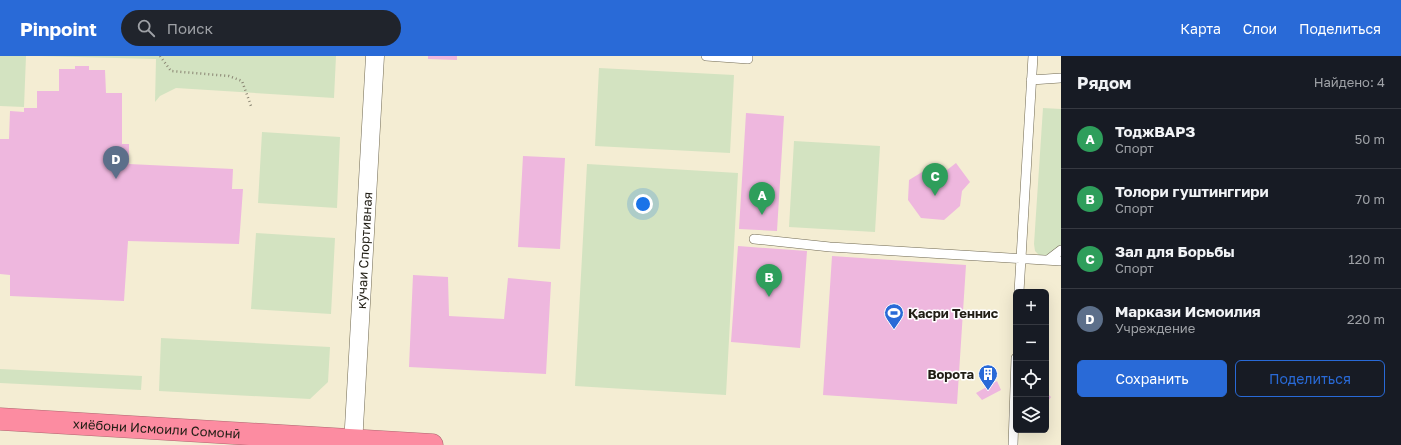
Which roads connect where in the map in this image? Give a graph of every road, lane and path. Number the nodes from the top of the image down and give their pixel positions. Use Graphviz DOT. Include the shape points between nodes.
graph roads {
  1 [pos="160,56"];
  2 [pos="375,56"];
  3 [pos="706,56"];
  4 [pos="748,56"];
  5 [pos="1033,56"];
  6 [pos="1061,78"];
  7 [pos="1031,80"];
  8 [pos="251,106"];
  9 [pos="754,239"];
  10 [pos="1061,250"];
  11 [pos="1021,259"];
  12 [pos="1048,260"];
  13 [pos="1061,261"];
  14 [pos="1019,289"];
  15 [pos="1016,361"];
  16 [pos="0,419"];
  17 [pos="353,443"];
  18 [pos="432,445"];
  19 [pos="1013,445"];
  1 -- 8 [label="path" via="171,72 229,76 242,81"];
  2 -- 17 [label="street, кӯчаи Спортивная"];
  3 -- 4 [label="lane" via="748,59"];
  5 -- 7 [label="lane"];
  6 -- 7 [label="lane"];
  7 -- 11 [label="lane"];
  9 -- 11 [label="lane" via="830,247"];
  10 -- 12 [label="lane"];
  11 -- 12 [label="lane"];
  11 -- 14 [label="lane"];
  12 -- 13 [label="lane"];
  15 -- 19 [label="lane"];
  16 -- 17 [label="highway, хиёбони Исмоили Сомонӣ"];
  17 -- 18 [label="highway, хиёбони Исмоили Сомонӣ"];
}
